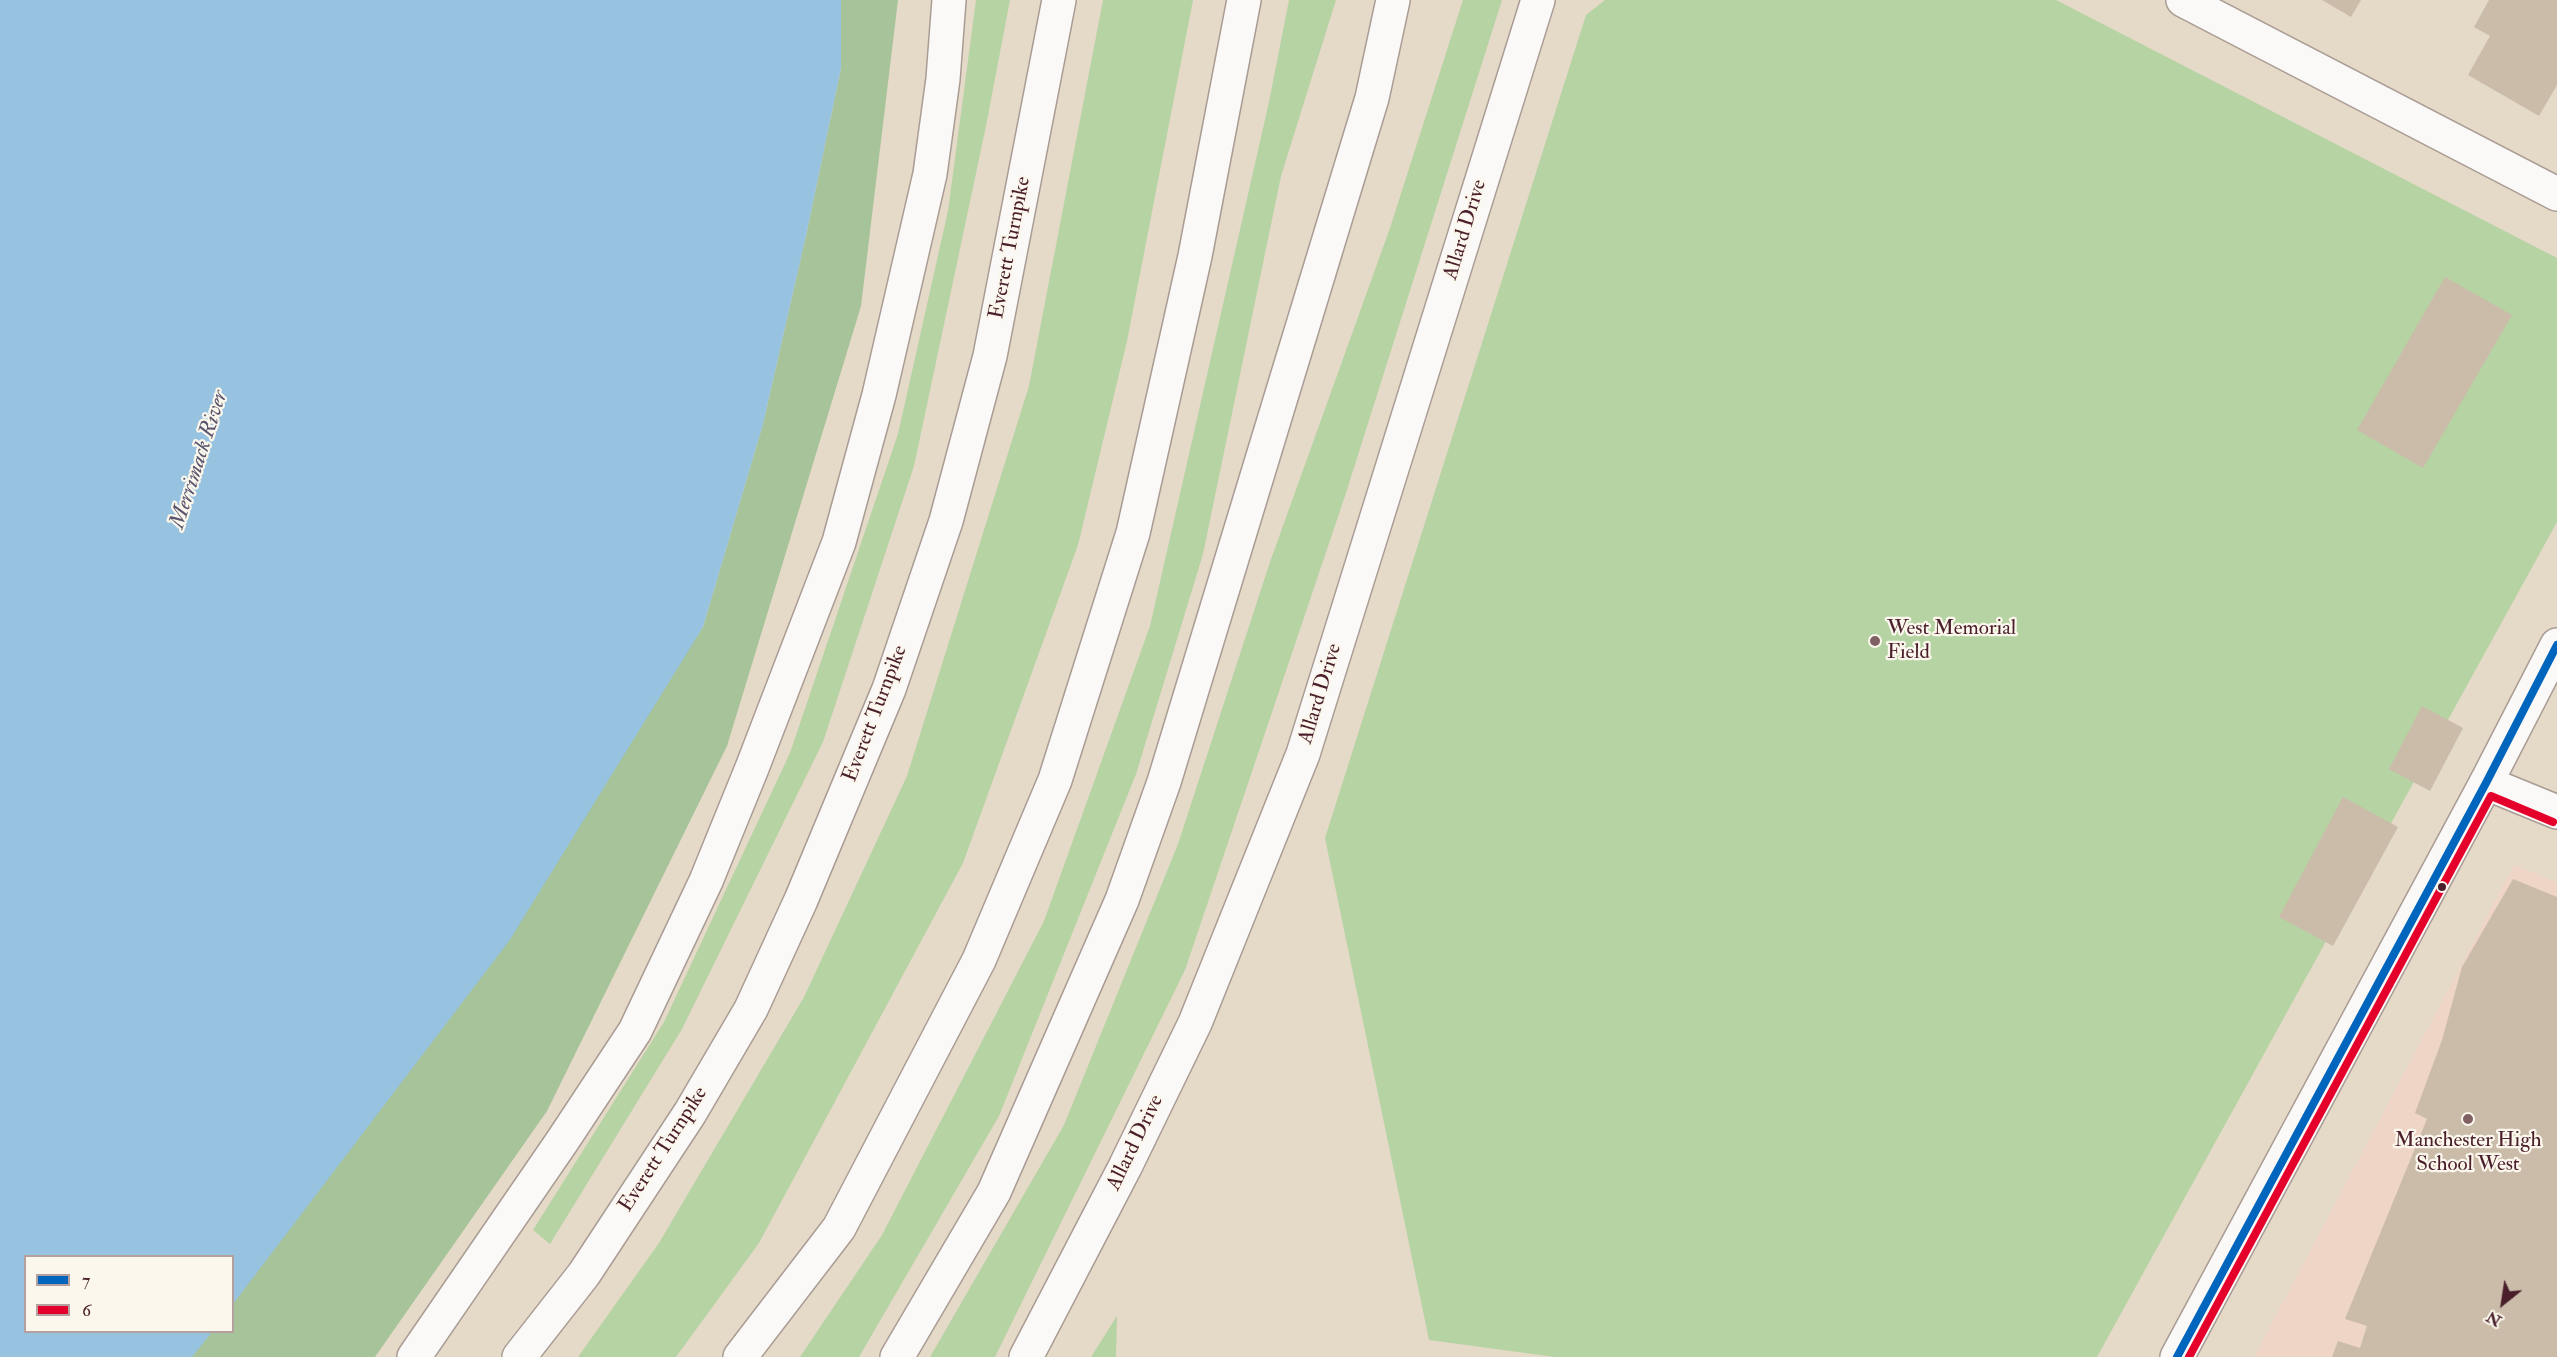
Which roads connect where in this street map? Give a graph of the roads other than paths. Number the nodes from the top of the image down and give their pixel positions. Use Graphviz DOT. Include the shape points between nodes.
graph roads {
  1 [pos="949,0"];
  2 [pos="1059,0"];
  3 [pos="1244,0"];
  4 [pos="1393,0"];
  5 [pos="1416,0"];
  6 [pos="1538,0"];
  7 [pos="2183,0"];
  8 [pos="1372,98"];
  9 [pos="2557,194"];
  10 [pos="2557,645"];
  11 [pos="2486,783"];
  12 [pos="2557,812"];
  13 [pos="414,1357"];
  14 [pos="519,1357"];
  15 [pos="740,1357"];
  16 [pos="897,1357"];
  17 [pos="1026,1357"];
  18 [pos="2177,1357"];
  1 -- 13 [label="main road" via="930,174 879,395 839,542 748,779 706,882 635,1031"];
  2 -- 14 [label="main road, Everett Turnpike" via="990,356 946,521 889,689 751,1009 690,1113 590,1265"];
  3 -- 15 [label="main road" via="1195,256 1133,533 1055,780 979,960 839,1228"];
  4 -- 8 [label="main road"];
  5 -- 8 [label="main road"];
  6 -- 17 [label="main road, Allard Drive" via="1303,754 1195,1023"];
  7 -- 9 [label="main road"];
  8 -- 16 [label="main road" via="1164,782 1122,900 994,1192"];
  10 -- 11 [label="main road"];
  11 -- 12 [label="main road"];
  11 -- 18 [label="main road"];
}
